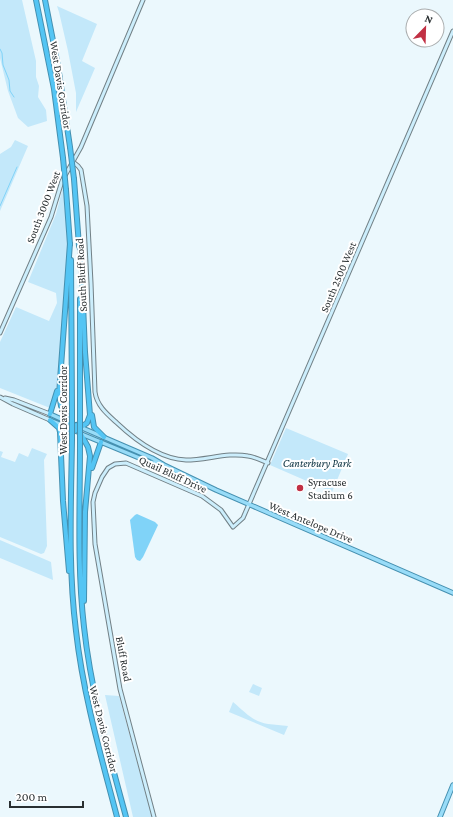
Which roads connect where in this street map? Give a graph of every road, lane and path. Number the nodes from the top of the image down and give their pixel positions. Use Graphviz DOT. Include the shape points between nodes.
graph roads {
  1 [pos="36,0"];
  2 [pos="44,0"];
  3 [pos="143,0"];
  4 [pos="453,31"];
  5 [pos="73,162"];
  6 [pos="70,243"];
  7 [pos="79,244"];
  8 [pos="0,333"];
  9 [pos="59,385"];
  10 [pos="2,397"];
  11 [pos="90,409"];
  12 [pos="50,414"];
  13 [pos="50,420"];
  14 [pos="76,428"];
  15 [pos="104,437"];
  16 [pos="101,442"];
  17 [pos="61,445"];
  18 [pos="268,463"];
  19 [pos="164,465"];
  20 [pos="88,483"];
  21 [pos="93,502"];
  22 [pos="250,505"];
  23 [pos="233,527"];
  24 [pos="453,593"];
  25 [pos="74,617"];
  26 [pos="83,619"];
  27 [pos="453,785"];
  28 [pos="117,817"];
  29 [pos="126,817"];
  30 [pos="154,817"];
  31 [pos="440,817"];
  1 -- 6 [label="highway, West Davis Corridor, bridge" via="52,76 63,158"];
  2 -- 7 [label="highway, West Davis Corridor, bridge" via="59,73 70,147"];
  3 -- 5 [label="street, South 3000 West"];
  4 -- 18 [label="street, South 2500 West"];
  5 -- 8 [label="street, South 3000 West" via="62,181 51,217"];
  5 -- 18 [label="street, South Bluff Road" via="81,170 87,206 95,392 102,410 142,444 170,456 188,460 242,455"];
  6 -- 9 [label="highway"];
  6 -- 25 [label="highway, West Davis Corridor, bridge" via="71,573"];
  7 -- 11 [label="highway"];
  7 -- 26 [label="highway, West Davis Corridor, bridge" via="80,557"];
  9 -- 12 [label="highway"];
  9 -- 14 [label="highway" via="60,402"];
  10 -- 12 [label="street, West Antelope Drive"];
  10 -- 13 [label="street, West Antelope Drive"];
  11 -- 14 [label="highway" via="89,420"];
  11 -- 15 [label="highway" via="94,428"];
  12 -- 14 [label="main road, West Antelope Drive"];
  13 -- 14 [label="main road, West Antelope Drive"];
  13 -- 17 [label="highway" via="60,431"];
  14 -- 15 [label="main road, West Antelope Drive"];
  14 -- 16 [label="main road, West Antelope Drive"];
  14 -- 17 [label="highway" via="63,436"];
  14 -- 20 [label="highway" via="88,447 90,456"];
  15 -- 19 [label="main road, West Antelope Drive"];
  16 -- 19 [label="main road, West Antelope Drive" via="149,462"];
  16 -- 20 [label="highway"];
  17 -- 25 [label="highway" via="64,515"];
  18 -- 22 [label="street, South 2500 West"];
  19 -- 22 [label="main road, West Antelope Drive"];
  20 -- 26 [label="highway"];
  21 -- 23 [label="street, Quail Bluff Drive" via="106,470 115,464 126,463 202,496 221,510"];
  21 -- 30 [label="street, Bluff Road" via="95,544 113,654"];
  22 -- 23 [label="street, South 2500 West" via="243,518"];
  22 -- 24 [label="main road, West Antelope Drive"];
  25 -- 28 [label="highway, West Davis Corridor" via="84,687"];
  26 -- 29 [label="highway, West Davis Corridor" via="96,703"];
  27 -- 31 [label="main road"];
}
